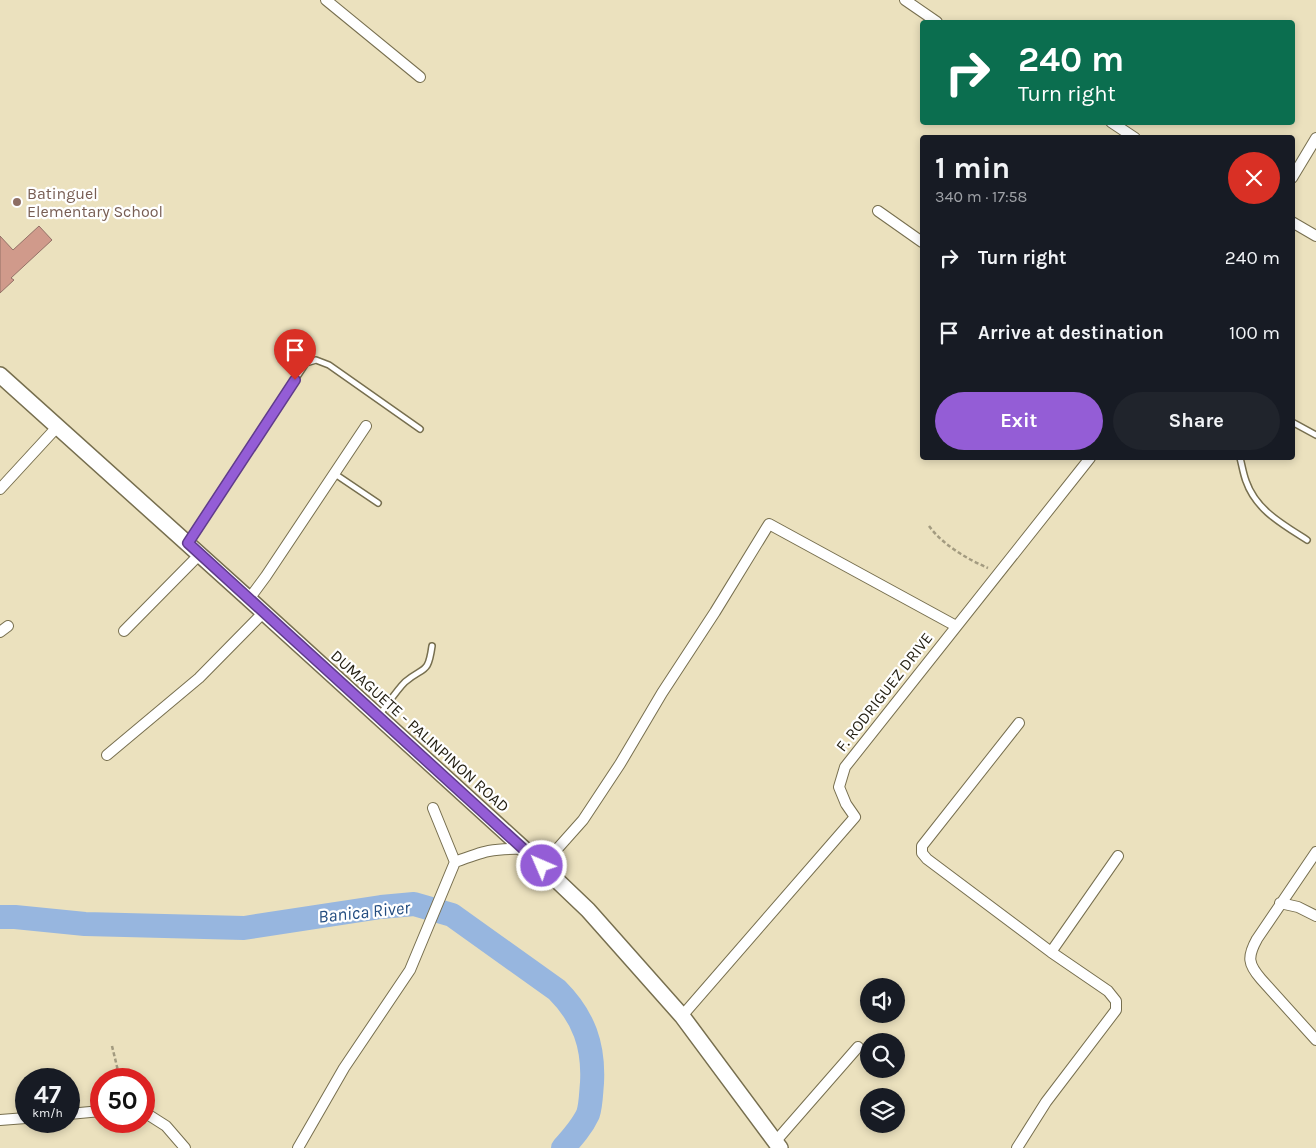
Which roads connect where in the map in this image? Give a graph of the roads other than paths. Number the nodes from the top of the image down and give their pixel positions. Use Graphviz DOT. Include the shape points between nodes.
graph roads {
  1 [pos="326,0"];
  2 [pos="905,0"];
  3 [pos="934,20"];
  4 [pos="420,78"];
  5 [pos="1116,125"];
  6 [pos="1130,135"];
  7 [pos="1316,138"];
  8 [pos="1295,173"];
  9 [pos="878,211"];
  10 [pos="1295,224"];
  11 [pos="1316,236"];
  12 [pos="920,241"];
  13 [pos="0,375"];
  14 [pos="1295,424"];
  15 [pos="58,426"];
  16 [pos="366,426"];
  17 [pos="420,429"];
  18 [pos="1316,435"];
  19 [pos="1088,460"];
  20 [pos="1241,460"];
  21 [pos="335,474"];
  22 [pos="0,489"];
  23 [pos="378,503"];
  24 [pos="1308,540"];
  25 [pos="188,543"];
  26 [pos="200,554"];
  27 [pos="249,599"];
  28 [pos="264,612"];
  29 [pos="956,626"];
  30 [pos="124,631"];
  31 [pos="432,646"];
  32 [pos="378,716"];
  33 [pos="1019,723"];
  34 [pos="107,755"];
  35 [pos="433,808"];
  36 [pos="524,849"];
  37 [pos="1316,852"];
  38 [pos="1118,856"];
  39 [pos="455,862"];
  40 [pos="542,866"];
  41 [pos="1280,903"];
  42 [pos="1316,916"];
  43 [pos="1051,952"];
  44 [pos="682,1016"];
  45 [pos="1316,1040"];
  46 [pos="858,1047"];
  47 [pos="15,1119"];
  48 [pos="155,1119"];
  49 [pos="0,1120"];
  50 [pos="777,1145"];
  51 [pos="185,1148"];
  52 [pos="298,1148"];
  53 [pos="1017,1148"];
  1 -- 4 [label="street"];
  2 -- 3 [label="street"];
  5 -- 6 [label="street"];
  7 -- 8 [label="street"];
  9 -- 12 [label="street"];
  10 -- 11 [label="street"];
  13 -- 15 [label="main road, DUMAGUETE - PALINPINON ROAD"];
  14 -- 18 [label="lane"];
  15 -- 22 [label="street"];
  15 -- 25 [label="main road, DUMAGUETE - PALINPINON ROAD"];
  16 -- 21 [label="street"];
  17 -- 25 [label="lane" via="329,365 316,360 306,363"];
  19 -- 29 [label="street, F. RODRIGUEZ DRIVE"];
  20 -- 24 [label="lane" via="1253,498 1279,523"];
  21 -- 23 [label="lane"];
  21 -- 27 [label="street"];
  25 -- 26 [label="main road, DUMAGUETE - PALINPINON ROAD"];
  26 -- 27 [label="main road, DUMAGUETE - PALINPINON ROAD"];
  26 -- 30 [label="street"];
  27 -- 28 [label="main road, DUMAGUETE - PALINPINON ROAD"];
  28 -- 32 [label="main road, DUMAGUETE - PALINPINON ROAD"];
  28 -- 34 [label="street" via="199,678"];
  29 -- 40 [label="street" via="769,524 583,820"];
  29 -- 44 [label="street, F. RODRIGUEZ DRIVE" via="845,767 840,787 855,816"];
  31 -- 32 [label="lane" via="430,663 404,683"];
  32 -- 36 [label="main road, DUMAGUETE - PALINPINON ROAD"];
  33 -- 43 [label="street" via="922,846 922,853"];
  35 -- 39 [label="street"];
  36 -- 39 [label="street" via="497,848"];
  36 -- 40 [label="main road, DUMAGUETE - PALINPINON ROAD"];
  37 -- 41 [label="street"];
  38 -- 43 [label="street"];
  39 -- 52 [label="street" via="410,970 344,1068"];
  40 -- 44 [label="main road, DUMAGUETE - PALINPINON ROAD" via="588,910"];
  41 -- 42 [label="street"];
  41 -- 45 [label="street" via="1257,939 1250,960 1261,979"];
  43 -- 53 [label="street" via="1108,991 1116,1001 1116,1010 1046,1102"];
  44 -- 50 [label="main road, DUMAGUETE - PALINPINON ROAD"];
  46 -- 50 [label="street"];
  47 -- 49 [label="street"];
  48 -- 51 [label="street" via="166,1126"];
}
